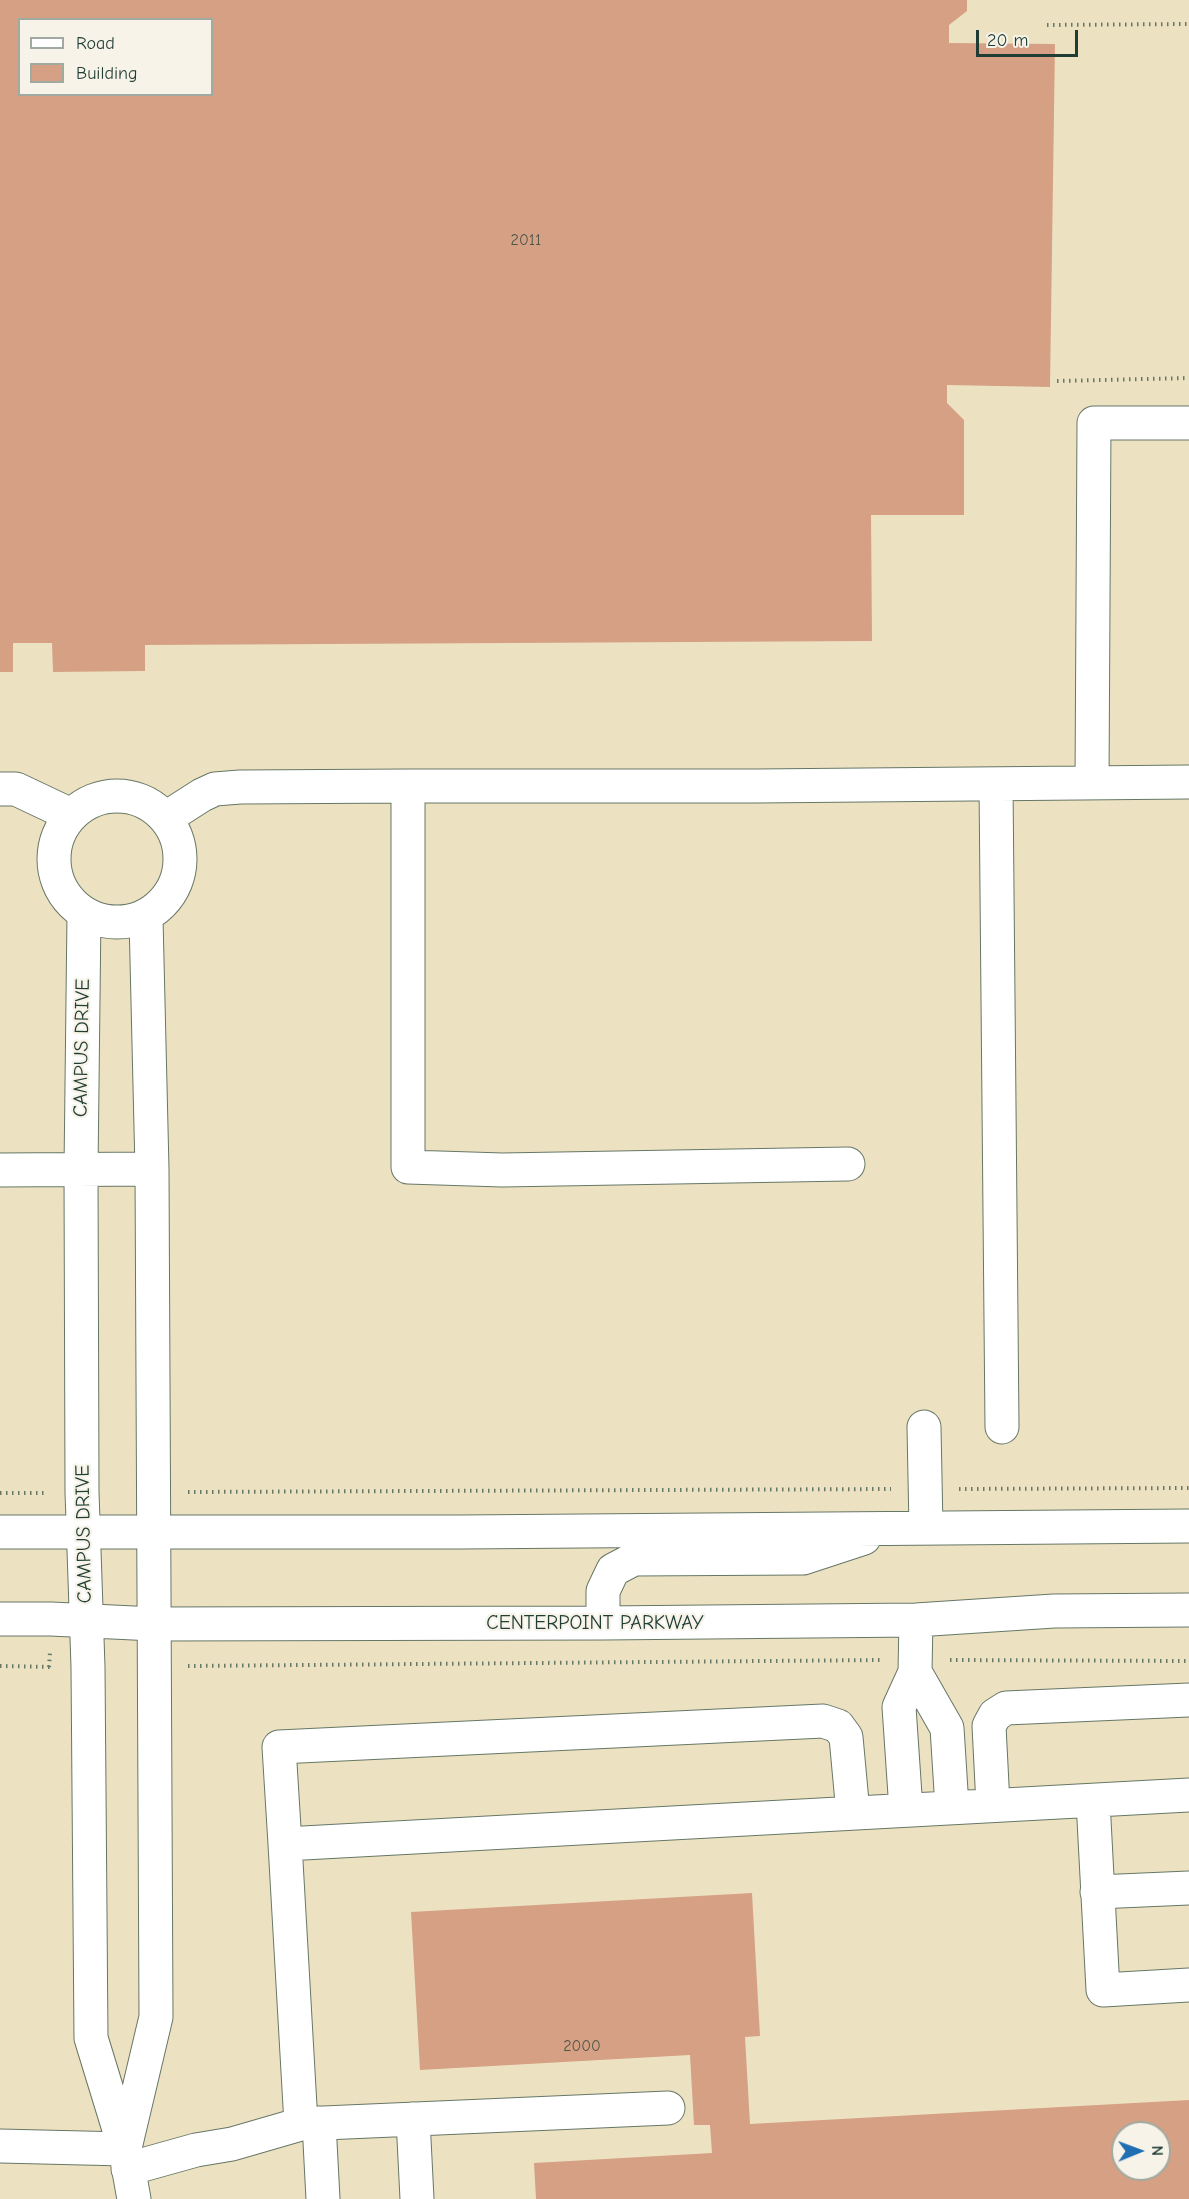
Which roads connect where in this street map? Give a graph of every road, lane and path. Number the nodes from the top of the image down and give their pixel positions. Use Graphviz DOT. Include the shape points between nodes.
graph roads {
  1 [pos="1189,24"];
  2 [pos="1047,25"];
  3 [pos="1189,378"];
  4 [pos="1057,381"];
  5 [pos="1189,423"];
  6 [pos="1189,782"];
  7 [pos="1092,783"];
  8 [pos="996,784"];
  9 [pos="408,786"];
  10 [pos="0,789"];
  11 [pos="70,815"];
  12 [pos="166,818"];
  13 [pos="84,914"];
  14 [pos="146,918"];
  15 [pos="848,1164"];
  16 [pos="152,1169"];
  17 [pos="0,1170"];
  18 [pos="81,1170"];
  19 [pos="924,1427"];
  20 [pos="1002,1427"];
  21 [pos="1189,1488"];
  22 [pos="893,1489"];
  23 [pos="949,1489"];
  24 [pos="51,1492"];
  25 [pos="182,1492"];
  26 [pos="0,1493"];
  27 [pos="1189,1526"];
  28 [pos="910,1528"];
  29 [pos="0,1532"];
  30 [pos="83,1533"];
  31 [pos="154,1533"];
  32 [pos="1189,1610"];
  33 [pos="0,1619"];
  34 [pos="916,1620"];
  35 [pos="86,1621"];
  36 [pos="603,1623"];
  37 [pos="154,1624"];
  38 [pos="49,1659"];
  39 [pos="875,1659"];
  40 [pos="961,1660"];
  41 [pos="1189,1661"];
  42 [pos="0,1666"];
  43 [pos="184,1666"];
  44 [pos="49,1667"];
  45 [pos="56,1667"];
  46 [pos="915,1672"];
  47 [pos="1189,1700"];
  48 [pos="1189,1795"];
  49 [pos="1093,1801"];
  50 [pos="993,1806"];
  51 [pos="952,1807"];
  52 [pos="906,1810"];
  53 [pos="853,1813"];
  54 [pos="285,1844"];
  55 [pos="1189,1888"];
  56 [pos="1097,1892"];
  57 [pos="1189,1985"];
  58 [pos="668,2108"];
  59 [pos="413,2119"];
  60 [pos="310,2123"];
  61 [pos="0,2146"];
  62 [pos="129,2172"];
  63 [pos="323,2199"];
  64 [pos="417,2199"];
  1 -- 2 [label="path"];
  3 -- 4 [label="path"];
  5 -- 7 [label="street" via="1094,423"];
  6 -- 7 [label="street"];
  7 -- 8 [label="street"];
  8 -- 9 [label="street"];
  8 -- 20 [label="street"];
  9 -- 12 [label="street" via="215,789"];
  9 -- 15 [label="street" via="408,1167 502,1170"];
  10 -- 11 [label="street" via="16,789"];
  11 -- 12 [label="street" via="88,802 108,796 130,797 150,804"];
  11 -- 13 [label="street" via="56,840 53,868 63,895"];
  12 -- 14 [label="street" via="179,844 180,873 168,899"];
  13 -- 14 [label="street" via="114,924"];
  13 -- 18 [label="street, CAMPUS DRIVE"];
  14 -- 16 [label="street"];
  16 -- 18 [label="street"];
  16 -- 31 [label="street"];
  17 -- 18 [label="street"];
  18 -- 30 [label="street, CAMPUS DRIVE"];
  19 -- 28 [label="street"];
  21 -- 23 [label="path"];
  22 -- 25 [label="path"];
  24 -- 26 [label="path"];
  27 -- 28 [label="street"];
  28 -- 31 [label="street"];
  28 -- 36 [label="street" via="803,1558 634,1559 613,1570 603,1591"];
  29 -- 30 [label="street"];
  30 -- 31 [label="street"];
  30 -- 35 [label="street, CAMPUS DRIVE"];
  31 -- 37 [label="street"];
  32 -- 34 [label="street, CENTERPOINT PARKWAY" via="1054,1611"];
  33 -- 35 [label="street, CENTERPOINT PARKWAY"];
  34 -- 36 [label="street, CENTERPOINT PARKWAY"];
  34 -- 46 [label="street"];
  35 -- 37 [label="street, CENTERPOINT PARKWAY"];
  35 -- 62 [label="street, CAMPUS DRIVE" via="91,2038"];
  36 -- 37 [label="street, CENTERPOINT PARKWAY"];
  37 -- 62 [label="street" via="156,2017"];
  38 -- 44 [label="path"];
  39 -- 43 [label="path"];
  40 -- 41 [label="path"];
  42 -- 44 [label="path"];
  44 -- 45 [label="path"];
  46 -- 51 [label="street" via="947,1728"];
  46 -- 52 [label="street" via="899,1707"];
  47 -- 50 [label="street" via="1006,1708 995,1715 989,1726"];
  48 -- 49 [label="street"];
  49 -- 50 [label="street"];
  49 -- 56 [label="street"];
  50 -- 51 [label="street"];
  51 -- 52 [label="street"];
  52 -- 53 [label="street"];
  53 -- 54 [label="street"];
  53 -- 54 [label="street" via="846,1737 838,1726 823,1721 279,1747"];
  54 -- 60 [label="street"];
  55 -- 56 [label="street"];
  56 -- 57 [label="street" via="1103,1990"];
  58 -- 59 [label="street"];
  59 -- 60 [label="street"];
  59 -- 64 [label="street"];
  60 -- 62 [label="street" via="196,2150"];
  60 -- 63 [label="street"];
  61 -- 62 [label="street"];
}
